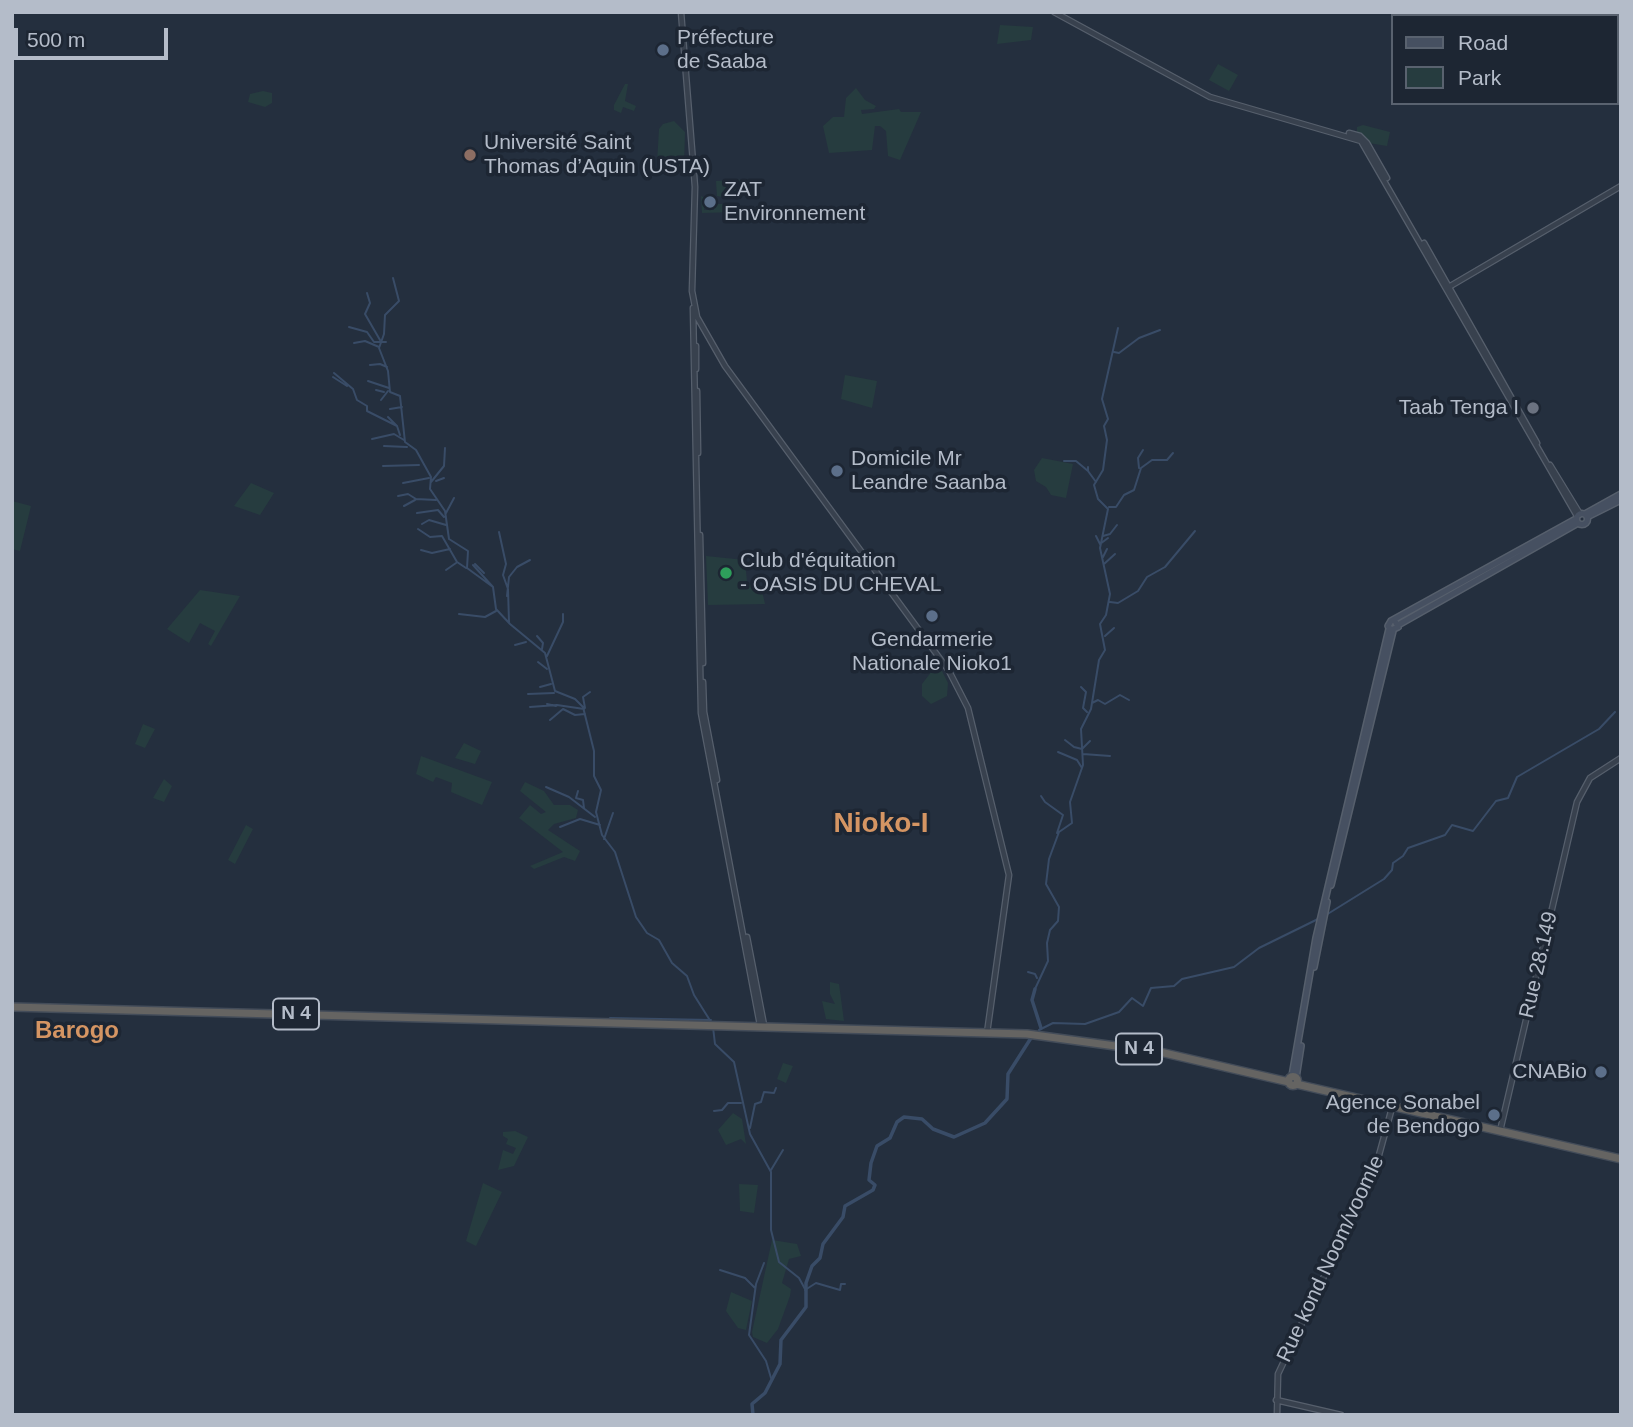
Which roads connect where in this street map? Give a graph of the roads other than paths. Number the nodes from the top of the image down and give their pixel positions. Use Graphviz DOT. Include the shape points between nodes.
graph roads {
  1 [pos="681,12"];
  2 [pos="1054,12"];
  3 [pos="1060,12"];
  4 [pos="1254,110"];
  5 [pos="693,158"];
  6 [pos="1621,186"];
  7 [pos="1448,288"];
  8 [pos="693,300"];
  9 [pos="698,316"];
  10 [pos="1621,494"];
  11 [pos="1621,500"];
  12 [pos="1580,517"];
  13 [pos="1621,758"];
  14 [pos="12,1007"];
  15 [pos="762,1025"];
  16 [pos="989,1031"];
  17 [pos="1293,1080"];
  18 [pos="1393,1105"];
  19 [pos="1500,1130"];
  20 [pos="1621,1157"];
  21 [pos="1276,1400"];
  22 [pos="1277,1415"];
  23 [pos="1341,1415"];
  1 -- 5 [label="street"];
  2 -- 4 [label="street" via="1201,93"];
  3 -- 4 [label="street" via="1211,95"];
  4 -- 7 [label="street" via="1361,141"];
  5 -- 8 [label="street"];
  5 -- 9 [label="street"];
  6 -- 7 [label="street"];
  7 -- 12 [label="street"];
  8 -- 9 [label="street"];
  8 -- 15 [label="street" via="701,713"];
  9 -- 15 [label="street" via="704,712"];
  9 -- 16 [label="street" via="723,360 963,691 1011,874"];
  10 -- 12 [label="main road"];
  11 -- 12 [label="main road"];
  12 -- 17 [label="main road" via="1391,630 1321,920"];
  13 -- 19 [label="street, Rue 28.149" via="1591,778 1577,802"];
  14 -- 15 [label="highway, N 4"];
  15 -- 16 [label="highway, N 4"];
  16 -- 17 [label="highway, N 4" via="1160,1052"];
  17 -- 18 [label="highway, N 4"];
  18 -- 19 [label="highway, N 4"];
  18 -- 21 [label="street, Rue kond Noom/voomle" via="1376,1166 1278,1374"];
  19 -- 20 [label="highway, N 4"];
  21 -- 22 [label="street, Rue kond Noom/voomle"];
  21 -- 23 [label="street"];
}
